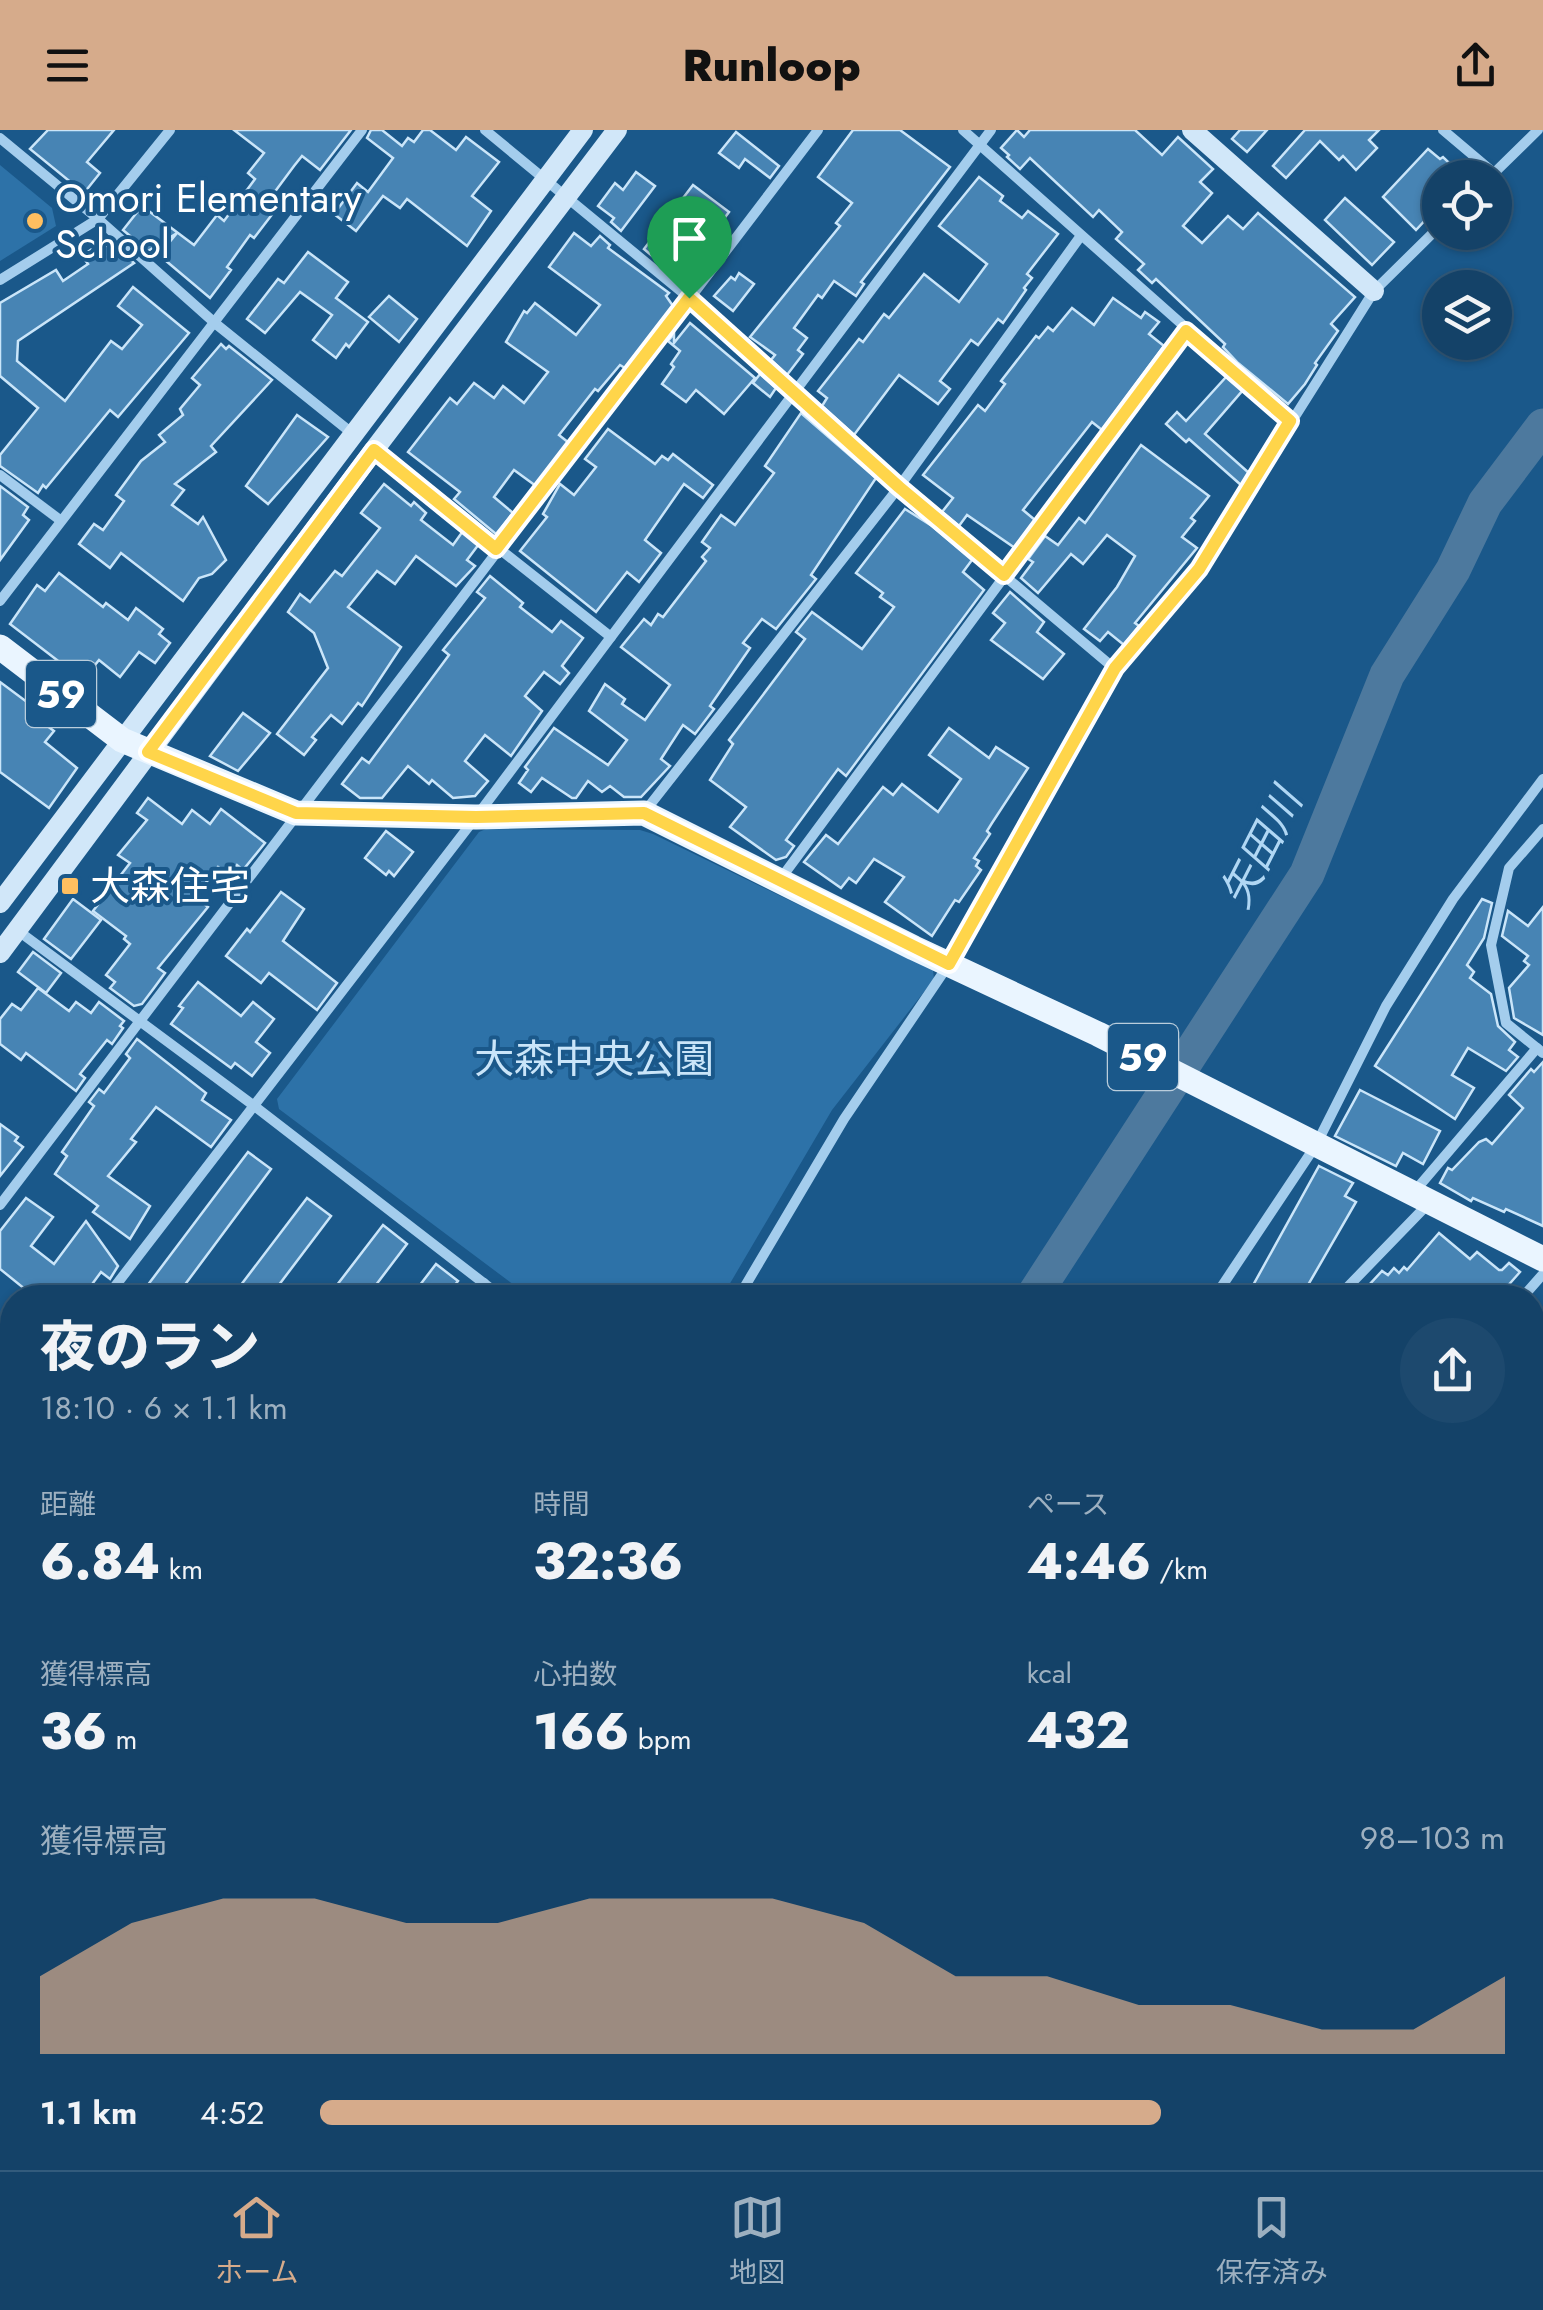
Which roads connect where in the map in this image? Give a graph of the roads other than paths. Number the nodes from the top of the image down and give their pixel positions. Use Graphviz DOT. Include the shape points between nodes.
graph roads {
  1 [pos="170,130"];
  2 [pos="362,130"];
  3 [pos="485,130"];
  4 [pos="583,130"];
  5 [pos="617,130"];
  6 [pos="818,130"];
  7 [pos="963,130"];
  8 [pos="991,130"];
  9 [pos="1192,130"];
  10 [pos="1443,130"];
  11 [pos="1538,130"];
  12 [pos="0,138"];
  13 [pos="980,145"];
  14 [pos="1475,160"];
  15 [pos="1507,160"];
  16 [pos="546,180"];
  17 [pos="566,197"];
  18 [pos="98,218"];
  19 [pos="1080,237"];
  20 [pos="1422,244"];
  21 [pos="0,280"];
  22 [pos="1374,291"];
  23 [pos="689,298"];
  24 [pos="216,324"];
  25 [pos="1186,331"];
  26 [pos="797,393"];
  27 [pos="1290,421"];
  28 [pos="353,434"];
  29 [pos="374,450"];
  30 [pos="0,475"];
  31 [pos="899,487"];
  32 [pos="60,520"];
  33 [pos="496,549"];
  34 [pos="1004,575"];
  35 [pos="0,601"];
  36 [pos="611,637"];
  37 [pos="0,647"];
  38 [pos="1115,668"];
  39 [pos="122,740"];
  40 [pos="148,752"];
  41 [pos="1543,778"];
  42 [pos="296,813"];
  43 [pos="644,813"];
  44 [pos="476,817"];
  45 [pos="1543,829"];
  46 [pos="779,882"];
  47 [pos="0,903"];
  48 [pos="17,930"];
  49 [pos="0,952"];
  50 [pos="949,964"];
  51 [pos="141,1021"];
  52 [pos="1540,1050"];
  53 [pos="253,1105"];
  54 [pos="1316,1145"];
  55 [pos="1421,1198"];
  56 [pos="0,1205"];
  57 [pos="1543,1259"];
  58 [pos="484,1284"];
  59 [pos="116,1285"];
  60 [pos="746,1285"];
  61 [pos="1223,1285"];
  62 [pos="1348,1285"];
  1 -- 18 [label="street"];
  2 -- 24 [label="street"];
  3 -- 16 [label="street"];
  4 -- 16 [label="street"];
  5 -- 17 [label="street"];
  6 -- 23 [label="street"];
  7 -- 13 [label="street"];
  8 -- 13 [label="street"];
  9 -- 22 [label="street"];
  10 -- 14 [label="street"];
  11 -- 15 [label="street"];
  12 -- 18 [label="street"];
  13 -- 19 [label="street"];
  13 -- 26 [label="street"];
  16 -- 17 [label="street"];
  16 -- 28 [label="street"];
  17 -- 23 [label="street"];
  17 -- 29 [label="street"];
  18 -- 21 [label="street"];
  18 -- 24 [label="street"];
  19 -- 25 [label="street"];
  19 -- 31 [label="street"];
  20 -- 22 [label="street"];
  22 -- 27 [label="street"];
  23 -- 26 [label="street"];
  23 -- 33 [label="street"];
  24 -- 28 [label="street"];
  24 -- 32 [label="street"];
  25 -- 27 [label="street"];
  25 -- 34 [label="street"];
  26 -- 31 [label="street"];
  26 -- 36 [label="street"];
  27 -- 38 [label="street" via="1199,569"];
  28 -- 39 [label="street"];
  29 -- 33 [label="street"];
  29 -- 40 [label="street"];
  30 -- 32 [label="street"];
  31 -- 34 [label="street"];
  31 -- 43 [label="street"];
  32 -- 35 [label="street"];
  33 -- 36 [label="street"];
  33 -- 42 [label="street"];
  34 -- 38 [label="street"];
  34 -- 46 [label="street"];
  36 -- 44 [label="street"];
  37 -- 39 [label="main road, 59"];
  38 -- 50 [label="street"];
  39 -- 40 [label="main road, 59"];
  39 -- 47 [label="street"];
  40 -- 42 [label="main road, 59"];
  40 -- 48 [label="street"];
  41 -- 54 [label="street" via="1453,898 1386,1006"];
  42 -- 44 [label="main road, 59"];
  42 -- 51 [label="street"];
  43 -- 44 [label="main road, 59"];
  43 -- 46 [label="main road, 59"];
  44 -- 53 [label="street"];
  45 -- 52 [label="street" via="1510,868 1491,945 1506,1023"];
  46 -- 50 [label="main road, 59"];
  48 -- 49 [label="street"];
  48 -- 51 [label="street"];
  50 -- 54 [label="main road, 59"];
  50 -- 60 [label="street" via="844,1119"];
  51 -- 53 [label="street"];
  51 -- 56 [label="street"];
  52 -- 55 [label="street"];
  53 -- 58 [label="street"];
  53 -- 59 [label="street"];
  54 -- 55 [label="main road, 59"];
  54 -- 61 [label="street"];
  55 -- 57 [label="main road, 59"];
  55 -- 62 [label="street"];
}
